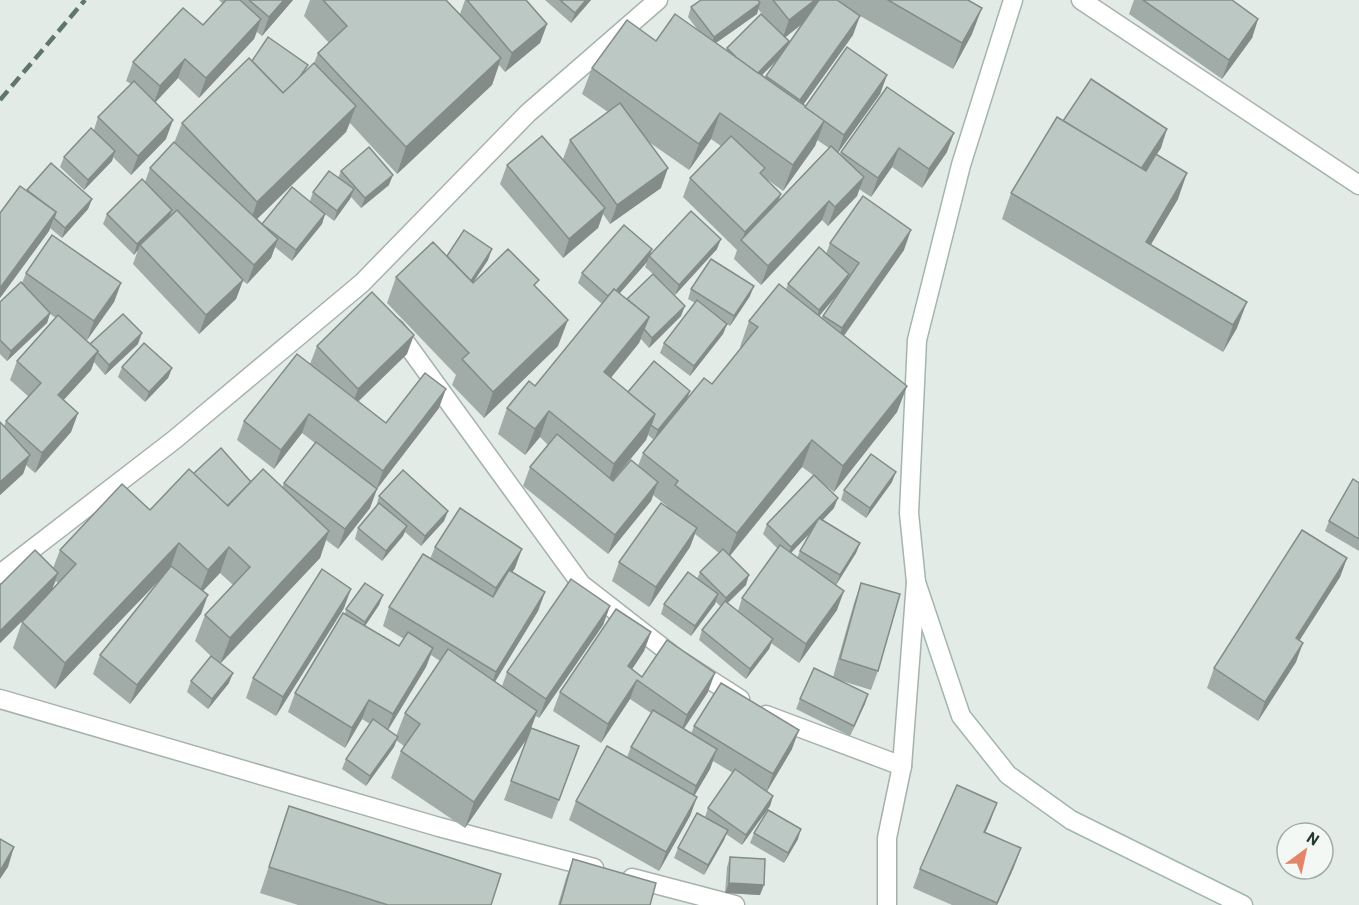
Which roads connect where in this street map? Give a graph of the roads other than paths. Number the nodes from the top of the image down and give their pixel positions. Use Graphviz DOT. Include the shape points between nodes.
graph roads {
  1 [pos="658,0"];
  2 [pos="1013,0"];
  3 [pos="1081,0"];
  4 [pos="1359,184"];
  5 [pos="382,311"];
  6 [pos="0,574"];
  7 [pos="916,582"];
  8 [pos="0,699"];
  9 [pos="902,766"];
  10 [pos="735,905"];
  11 [pos="887,905"];
  12 [pos="1243,905"];
  1 -- 6 [label="street" via="528,113 365,288"];
  2 -- 7 [label="street" via="961,165 917,340 909,513"];
  3 -- 4 [label="street"];
  5 -- 9 [label="street" via="581,584 676,658 761,713"];
  7 -- 9 [label="street"];
  7 -- 12 [label="street" via="961,716 1008,775 1071,820"];
  8 -- 10 [label="street" via="439,827"];
  9 -- 11 [label="street" via="886,838"];
}
